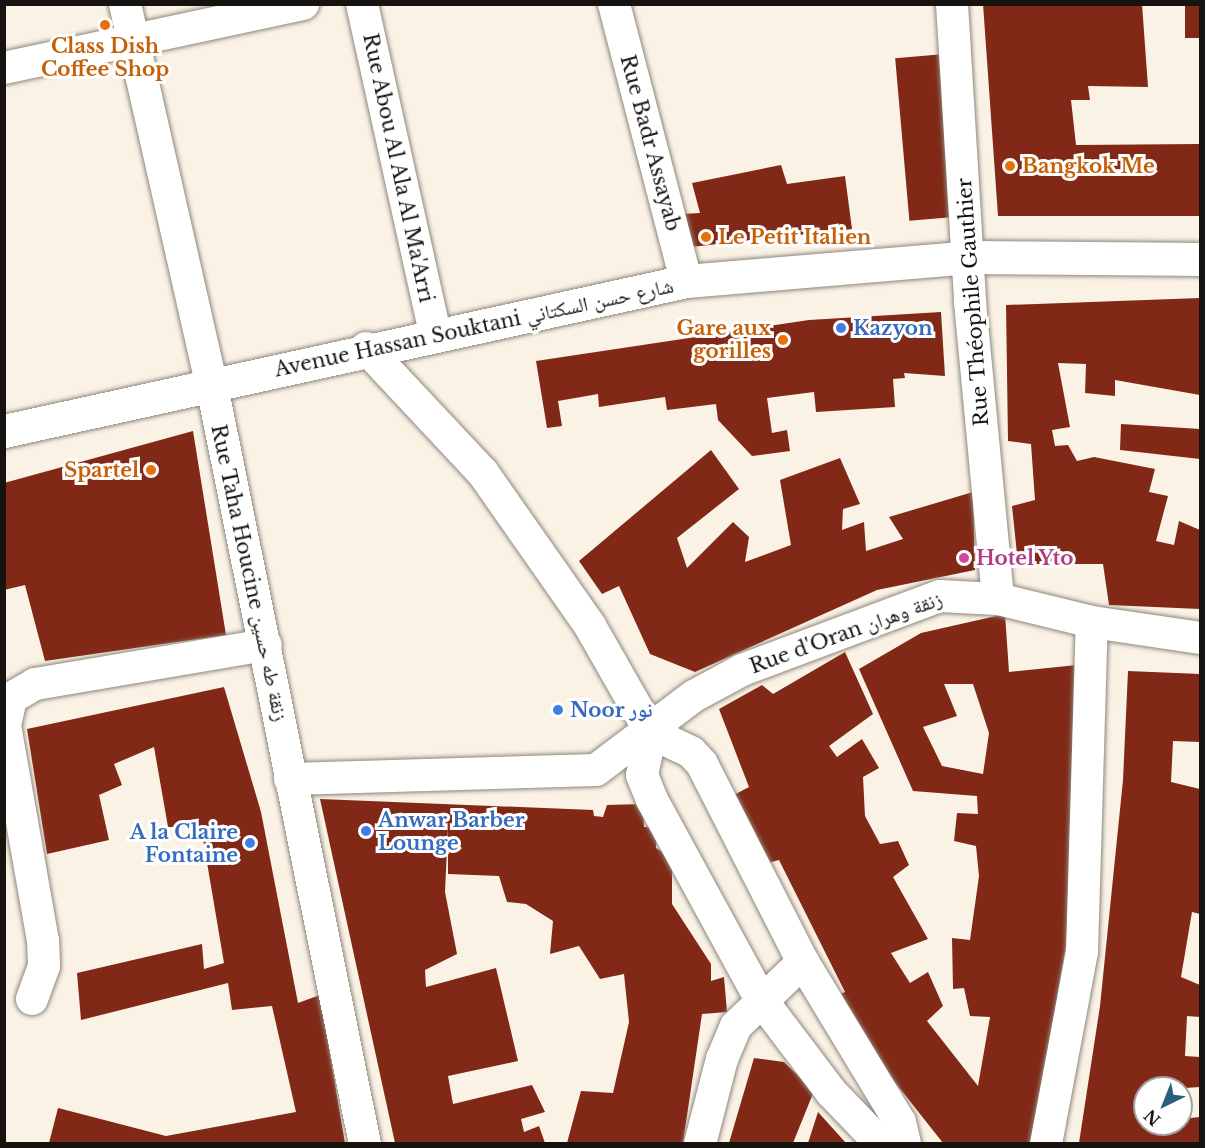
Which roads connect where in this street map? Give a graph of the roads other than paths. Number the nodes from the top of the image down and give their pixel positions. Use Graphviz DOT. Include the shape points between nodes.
graph roads {
  1 [pos="124,4"];
  2 [pos="303,4"];
  3 [pos="362,4"];
  4 [pos="614,4"];
  5 [pos="952,4"];
  6 [pos="133,41"];
  7 [pos="4,68"];
  8 [pos="970,257"];
  9 [pos="1200,259"];
  10 [pos="686,281"];
  11 [pos="435,332"];
  12 [pos="366,348"];
  13 [pos="212,386"];
  14 [pos="4,431"];
  15 [pos="998,599"];
  16 [pos="1092,622"];
  17 [pos="1200,638"];
  18 [pos="266,645"];
  19 [pos="651,733"];
  20 [pos="290,779"];
  21 [pos="803,962"];
  22 [pos="760,998"];
  23 [pos="32,999"];
  24 [pos="365,1143"];
  25 [pos="700,1143"];
  26 [pos="881,1143"];
  27 [pos="904,1143"];
  28 [pos="1046,1143"];
  1 -- 6 [label="street, Rue Taha Houcine زنقة طه حسين"];
  2 -- 6 [label="street"];
  3 -- 11 [label="street, Rue Abou Al Ala Al Ma'Arri"];
  4 -- 10 [label="street, Rue Badr Assayab"];
  5 -- 8 [label="street, Rue Théophile Gauthier"];
  6 -- 7 [label="street"];
  6 -- 13 [label="street, Rue Taha Houcine زنقة طه حسين"];
  8 -- 9 [label="street, Avenue Hassan Souktani شارع حسن السكتاني"];
  8 -- 10 [label="street, Avenue Hassan Souktani شارع حسن السكتاني"];
  8 -- 15 [label="street, Rue Théophile Gauthier"];
  10 -- 11 [label="street, Avenue Hassan Souktani شارع حسن السكتاني"];
  11 -- 12 [label="street, Avenue Hassan Souktani شارع حسن السكتاني"];
  12 -- 13 [label="street, Avenue Hassan Souktani شارع حسن السكتاني"];
  12 -- 19 [label="street" via="483,473 590,626"];
  13 -- 14 [label="street, Avenue Hassan Souktani شارع حسن السكتاني"];
  13 -- 18 [label="street, Rue Taha Houcine زنقة طه حسين"];
  15 -- 16 [label="street, Rue d'Oran زنقة وهران"];
  15 -- 19 [label="street, Rue d'Oran زنقة وهران" via="940,596 742,670 694,696"];
  16 -- 17 [label="street, Rue d'Oran زنقة وهران"];
  16 -- 28 [label="street" via="1082,951"];
  18 -- 20 [label="street, Rue Taha Houcine زنقة طه حسين"];
  18 -- 23 [label="street" via="35,684 11,698 5,725 43,941 44,966"];
  19 -- 20 [label="street, Rue d'Oran زنقة وهران" via="608,766 587,772"];
  19 -- 21 [label="street" via="691,752 712,779"];
  19 -- 22 [label="street" via="642,775 652,800"];
  20 -- 24 [label="street, Rue Taha Houcine زنقة طه حسين"];
  21 -- 22 [label="street"];
  21 -- 27 [label="street" via="878,1082 900,1122"];
  22 -- 25 [label="street" via="736,1026 722,1059"];
  22 -- 26 [label="street" via="831,1092"];
}
